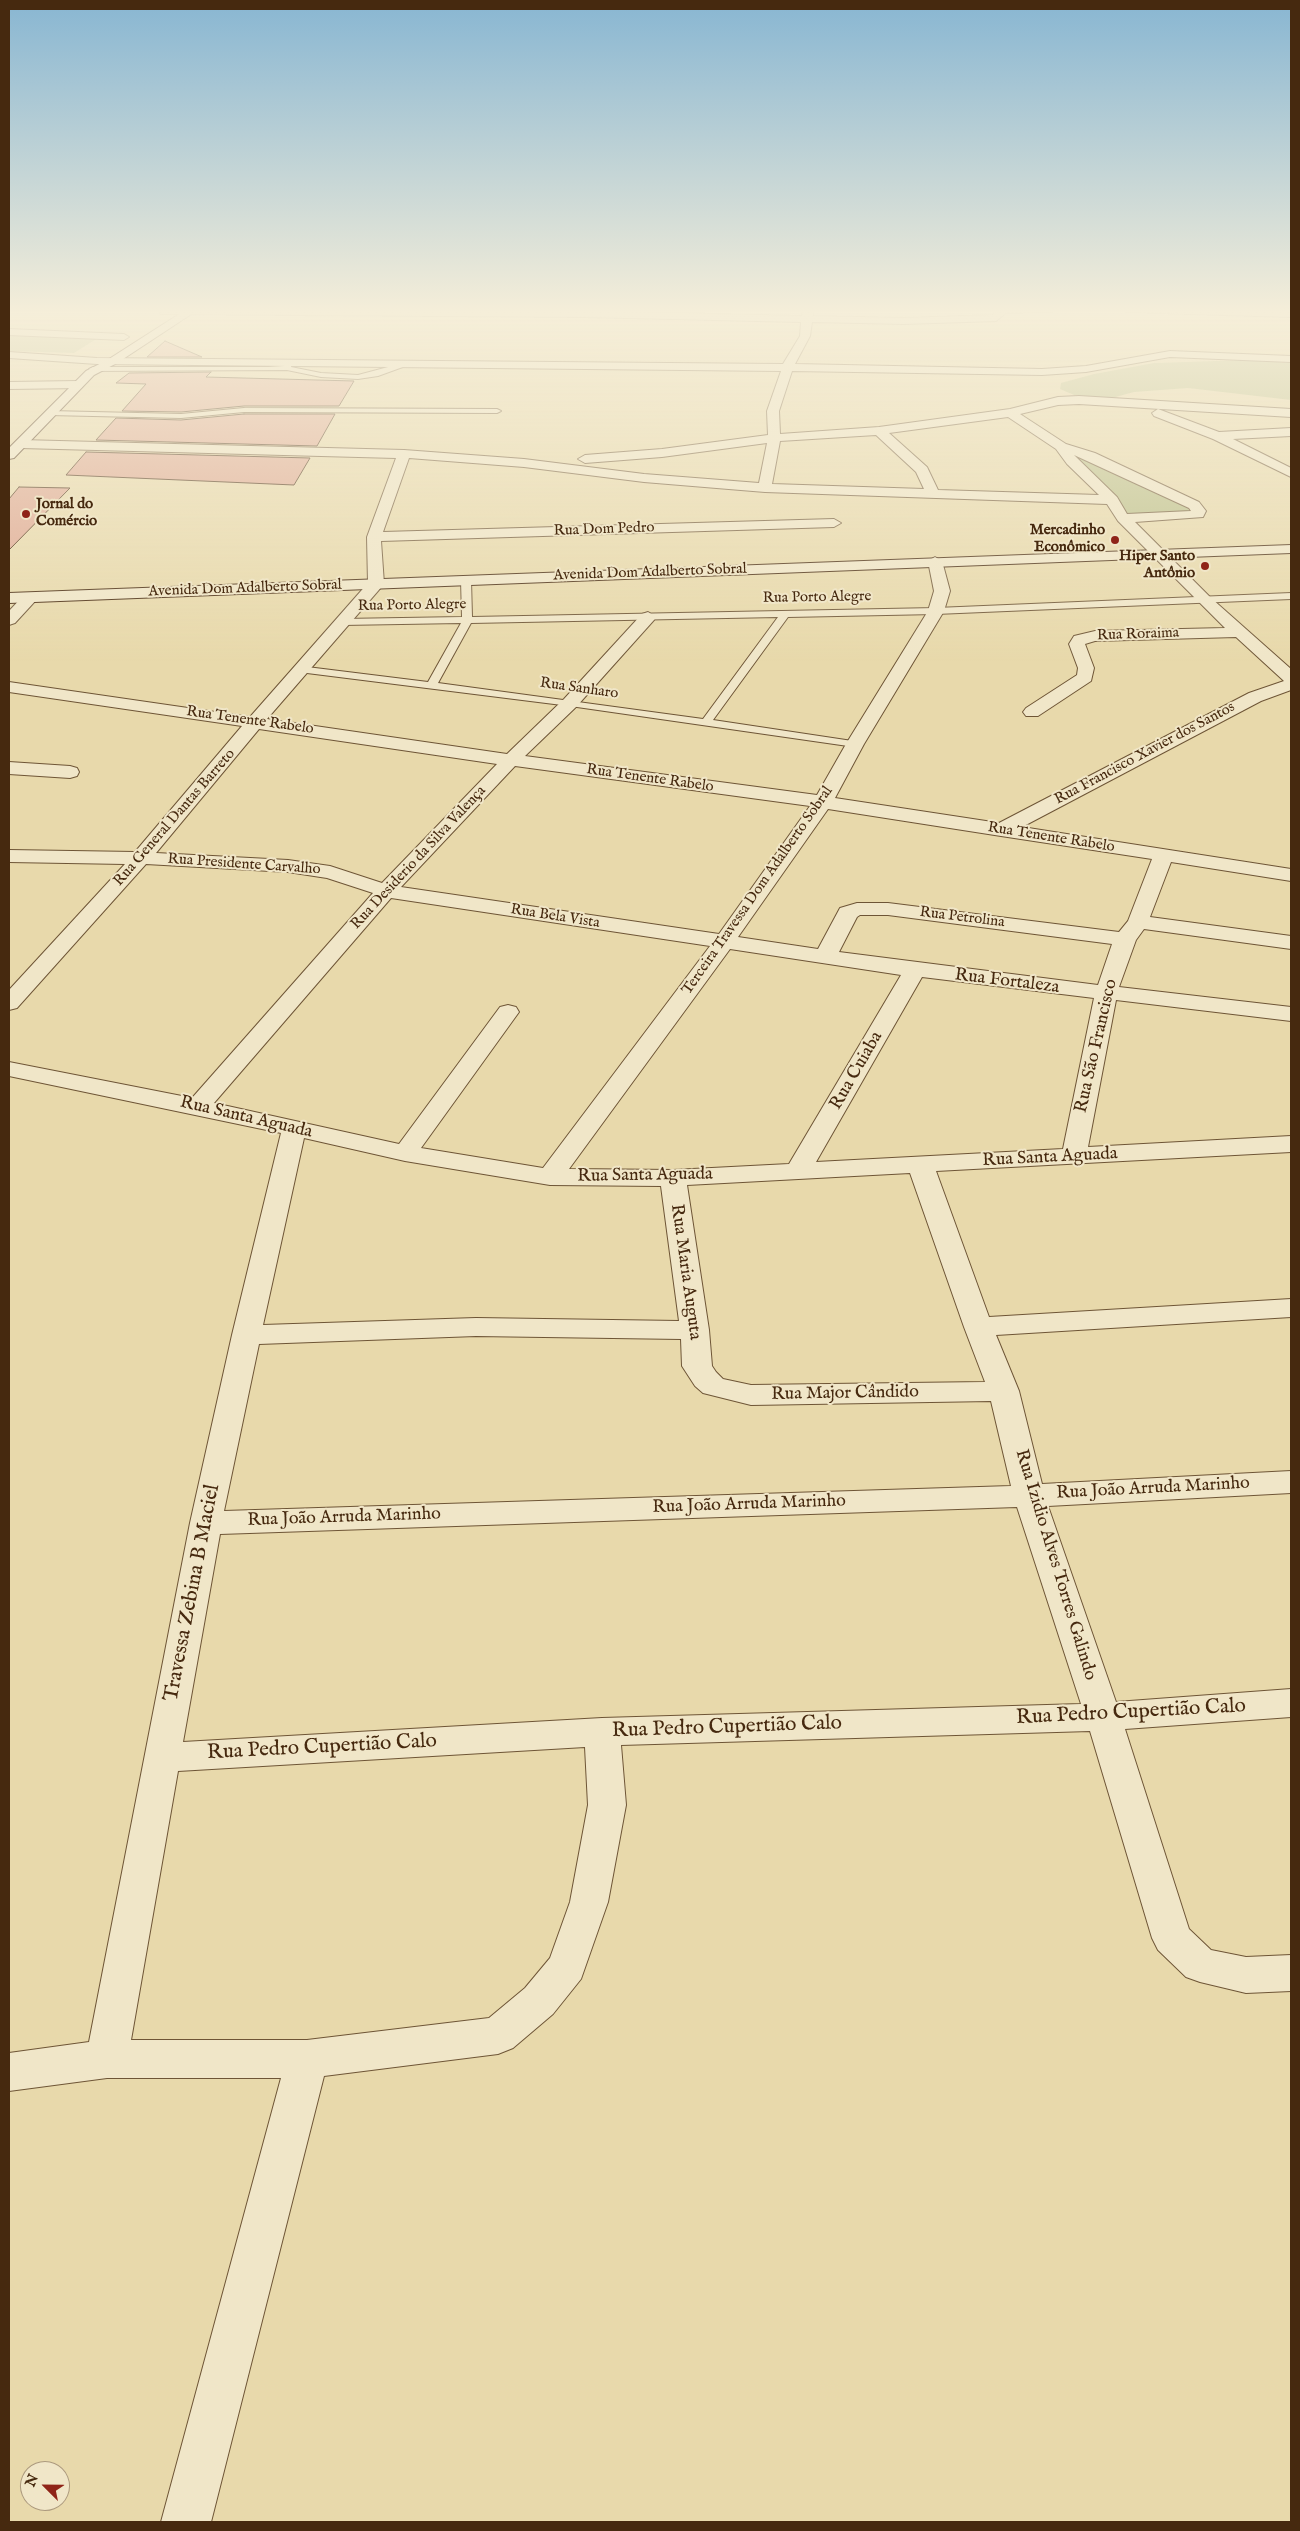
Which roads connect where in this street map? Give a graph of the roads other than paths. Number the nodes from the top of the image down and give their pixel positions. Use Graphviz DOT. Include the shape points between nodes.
graph roads {
  1 [pos="36,427"];
  2 [pos="774,427"];
  3 [pos="907,427"];
  4 [pos="1032,427"];
  5 [pos="1194,427"];
  6 [pos="879,431"];
  7 [pos="1291,432"];
  8 [pos="1217,436"];
  9 [pos="774,438"];
  10 [pos="21,444"];
  11 [pos="1061,446"];
  12 [pos="404,454"];
  13 [pos="9,455"];
  14 [pos="524,463"];
  15 [pos="1291,473"];
  16 [pos="765,488"];
  17 [pos="934,494"];
  18 [pos="1112,500"];
  19 [pos="1123,518"];
  20 [pos="834,523"];
  21 [pos="374,537"];
  22 [pos="1291,549"];
  23 [pos="1160,554"];
  24 [pos="936,561"];
  25 [pos="466,580"];
  26 [pos="376,584"];
  27 [pos="1291,596"];
  28 [pos="9,598"];
  29 [pos="30,598"];
  30 [pos="1205,601"];
  31 [pos="936,611"];
  32 [pos="786,613"];
  33 [pos="648,616"];
  34 [pos="9,620"];
  35 [pos="467,621"];
  36 [pos="342,622"];
  37 [pos="1240,632"];
  38 [pos="299,669"];
  39 [pos="1291,678"];
  40 [pos="1291,684"];
  41 [pos="432,685"];
  42 [pos="9,687"];
  43 [pos="570,703"];
  44 [pos="1032,712"];
  45 [pos="257,721"];
  46 [pos="706,722"];
  47 [pos="855,744"];
  48 [pos="511,760"];
  49 [pos="9,768"];
  50 [pos="70,772"];
  51 [pos="823,802"];
  52 [pos="1001,830"];
  53 [pos="9,856"];
  54 [pos="1163,856"];
  55 [pos="141,858"];
  56 [pos="1291,876"];
  57 [pos="386,891"];
  58 [pos="1131,931"];
  59 [pos="724,942"];
  60 [pos="1291,943"];
  61 [pos="825,957"];
  62 [pos="915,970"];
  63 [pos="1106,994"];
  64 [pos="9,1003"];
  65 [pos="508,1012"];
  66 [pos="1291,1014"];
  67 [pos="9,1070"];
  68 [pos="198,1106"];
  69 [pos="294,1129"];
  70 [pos="1291,1144"];
  71 [pos="405,1153"];
  72 [pos="1074,1156"];
  73 [pos="921,1166"];
  74 [pos="798,1171"];
  75 [pos="550,1177"];
  76 [pos="673,1178"];
  77 [pos="1291,1308"];
  78 [pos="978,1327"];
  79 [pos="695,1330"];
  80 [pos="246,1335"];
  81 [pos="697,1366"];
  82 [pos="1004,1391"];
  83 [pos="1291,1482"];
  84 [pos="1029,1496"];
  85 [pos="206,1523"];
  86 [pos="1291,1702"];
  87 [pos="1103,1717"];
  88 [pos="602,1732"];
  89 [pos="162,1758"];
  90 [pos="1291,1973"];
  91 [pos="107,2059"];
  92 [pos="307,2060"];
  93 [pos="9,2072"];
  94 [pos="186,2522"];
  1 -- 10 [label="street"];
  2 -- 9 [label="street"];
  3 -- 6 [label="street"];
  4 -- 11 [label="street"];
  5 -- 8 [label="street"];
  6 -- 9 [label="street"];
  6 -- 17 [label="street" via="922,470"];
  7 -- 8 [label="street"];
  8 -- 15 [label="street"];
  9 -- 14 [label="street" via="662,453"];
  9 -- 16 [label="street"];
  10 -- 12 [label="street"];
  10 -- 13 [label="street"];
  11 -- 18 [label="street"];
  11 -- 19 [label="street" via="1090,456 1185,501 1199,511 1190,515"];
  12 -- 14 [label="street"];
  12 -- 21 [label="street"];
  14 -- 16 [label="street" via="644,478"];
  16 -- 17 [label="street"];
  17 -- 18 [label="street"];
  18 -- 19 [label="street"];
  19 -- 23 [label="street"];
  20 -- 21 [label="street, Rua Dom Pedro"];
  21 -- 26 [label="street"];
  22 -- 23 [label="street, Avenida Dom Adalberto Sobral"];
  23 -- 24 [label="street, Avenida Dom Adalberto Sobral"];
  23 -- 30 [label="street"];
  24 -- 25 [label="street, Avenida Dom Adalberto Sobral"];
  24 -- 31 [label="street, Terceira Travessa Dom Adalberto Sobral" via="942,591"];
  25 -- 26 [label="street, Avenida Dom Adalberto Sobral"];
  25 -- 35 [label="lane"];
  26 -- 29 [label="street, Avenida Dom Adalberto Sobral"];
  26 -- 36 [label="street, Rua General Dantas Barreto"];
  27 -- 30 [label="lane, Rua Porto Alegre"];
  28 -- 29 [label="street, Avenida Dom Adalberto Sobral"];
  29 -- 34 [label="street"];
  30 -- 31 [label="lane, Rua Porto Alegre"];
  30 -- 37 [label="street"];
  31 -- 32 [label="lane, Rua Porto Alegre"];
  31 -- 47 [label="street, Terceira Travessa Dom Adalberto Sobral"];
  32 -- 33 [label="lane, Rua Porto Alegre"];
  32 -- 46 [label="lane"];
  33 -- 35 [label="lane, Rua Porto Alegre"];
  33 -- 43 [label="street, Rua Desiderio da Silva Valença"];
  35 -- 36 [label="lane, Rua Porto Alegre"];
  35 -- 41 [label="lane"];
  36 -- 38 [label="street, Rua General Dantas Barreto"];
  37 -- 39 [label="street"];
  37 -- 44 [label="street, Rua Roraima" via="1080,639 1077,644 1086,668 1085,677"];
  38 -- 41 [label="lane, Rua Sanharo"];
  38 -- 45 [label="street, Rua General Dantas Barreto"];
  40 -- 52 [label="street, Rua Francisco Xavier dos Santos" via="1255,697"];
  41 -- 43 [label="lane, Rua Sanharo"];
  42 -- 45 [label="street, Rua Tenente Rabelo"];
  43 -- 46 [label="lane, Rua Sanharo"];
  43 -- 48 [label="street, Rua Desiderio da Silva Valença"];
  45 -- 48 [label="street, Rua Tenente Rabelo"];
  45 -- 55 [label="street, Rua General Dantas Barreto"];
  46 -- 47 [label="lane, Rua Sanharo"];
  47 -- 51 [label="street, Terceira Travessa Dom Adalberto Sobral"];
  48 -- 51 [label="street, Rua Tenente Rabelo"];
  48 -- 57 [label="street, Rua Desiderio da Silva Valença"];
  49 -- 50 [label="street"];
  51 -- 52 [label="street, Rua Tenente Rabelo"];
  51 -- 59 [label="street, Terceira Travessa Dom Adalberto Sobral"];
  52 -- 54 [label="street, Rua Tenente Rabelo"];
  53 -- 55 [label="street, Rua Presidente Carvalho"];
  54 -- 56 [label="street, Rua Tenente Rabelo"];
  54 -- 58 [label="street, Rua São Francisco"];
  55 -- 57 [label="street, Rua Presidente Carvalho" via="288,866 330,872"];
  55 -- 64 [label="street, Rua General Dantas Barreto"];
  57 -- 59 [label="street, Rua Bela Vista"];
  57 -- 68 [label="street, Rua Desiderio da Silva Valença"];
  58 -- 60 [label="street, Rua Petrolina"];
  58 -- 61 [label="street, Rua Petrolina" via="888,909 856,909 848,913"];
  58 -- 63 [label="street, Rua São Francisco"];
  59 -- 61 [label="street, Rua Fortaleza"];
  59 -- 75 [label="street, Terceira Travessa Dom Adalberto Sobral"];
  61 -- 62 [label="street, Rua Fortaleza"];
  62 -- 63 [label="street, Rua Fortaleza"];
  62 -- 74 [label="street, Rua Cuiaba"];
  63 -- 66 [label="street, Rua Fortaleza"];
  63 -- 72 [label="street, Rua São Francisco"];
  65 -- 71 [label="street"];
  67 -- 68 [label="street, Rua Santa Aguada"];
  68 -- 69 [label="street, Rua Santa Aguada"];
  69 -- 71 [label="street, Rua Santa Aguada"];
  69 -- 80 [label="street, Travessa Zebina B Maciel"];
  70 -- 72 [label="street, Rua Santa Aguada"];
  71 -- 75 [label="street, Rua Santa Aguada"];
  72 -- 73 [label="street, Rua Santa Aguada"];
  73 -- 74 [label="street, Rua Santa Aguada"];
  73 -- 78 [label="street, Rua Izidio Alves Torres Galindo"];
  74 -- 76 [label="street, Rua Santa Aguada"];
  75 -- 76 [label="street, Rua Santa Aguada"];
  76 -- 79 [label="street, Rua Maria Auguta"];
  77 -- 78 [label="street"];
  78 -- 82 [label="street, Rua Izidio Alves Torres Galindo"];
  79 -- 80 [label="street" via="476,1326"];
  79 -- 81 [label="street, Rua Maria Auguta"];
  80 -- 85 [label="street, Travessa Zebina B Maciel"];
  81 -- 82 [label="street, Rua Major Cândido" via="704,1379 713,1386 751,1395"];
  82 -- 84 [label="street, Rua Izidio Alves Torres Galindo"];
  83 -- 84 [label="street, Rua João Arruda Marinho"];
  84 -- 85 [label="street, Rua João Arruda Marinho"];
  84 -- 87 [label="street, Rua Izidio Alves Torres Galindo"];
  85 -- 89 [label="street, Travessa Zebina B Maciel"];
  86 -- 87 [label="street, Rua Pedro Cupertião Calo"];
  87 -- 88 [label="street, Rua Pedro Cupertião Calo"];
  87 -- 90 [label="street, Rua Izidio Alves Torres Galindo" via="1172,1938 1200,1965 1246,1975"];
  88 -- 89 [label="street, Rua Pedro Cupertião Calo"];
  88 -- 92 [label="street" via="607,1805 588,1902 566,1967 540,2001 498,2034"];
  89 -- 91 [label="street, Travessa Zebina B Maciel"];
  91 -- 92 [label="street"];
  91 -- 93 [label="street"];
  92 -- 94 [label="street"];
}
